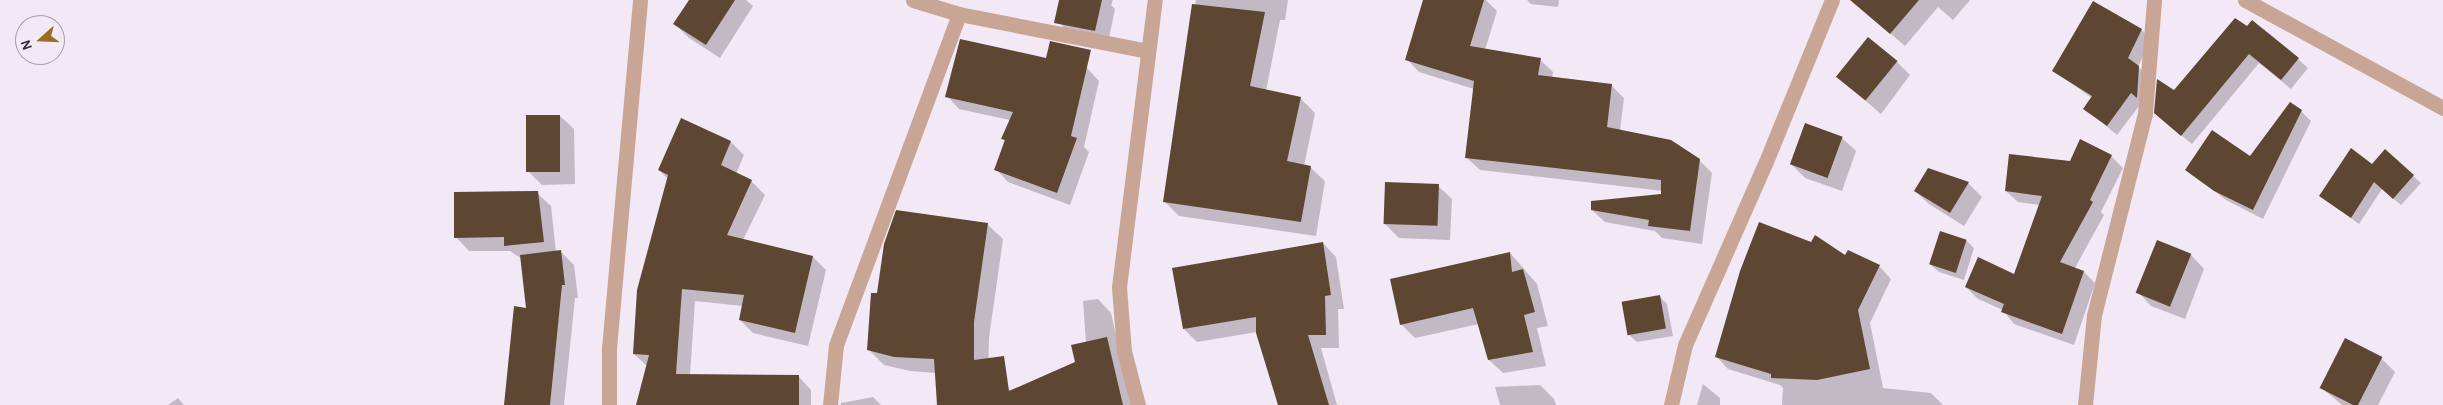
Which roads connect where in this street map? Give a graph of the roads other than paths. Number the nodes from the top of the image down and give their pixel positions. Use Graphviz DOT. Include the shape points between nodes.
graph roads {
  1 [pos="640,0"];
  2 [pos="913,0"];
  3 [pos="1155,0"];
  4 [pos="1832,0"];
  5 [pos="2154,0"];
  6 [pos="2245,0"];
  7 [pos="959,14"];
  8 [pos="1147,51"];
  9 [pos="2443,108"];
  10 [pos="609,405"];
  11 [pos="830,405"];
  12 [pos="1138,405"];
  13 [pos="1672,405"];
  14 [pos="2085,405"];
  1 -- 10 [label="street" via="609,348"];
  2 -- 7 [label="street"];
  3 -- 8 [label="street"];
  4 -- 13 [label="street" via="1686,345"];
  5 -- 14 [label="street" via="2145,113 2094,316"];
  6 -- 9 [label="street"];
  7 -- 8 [label="street"];
  7 -- 11 [label="street" via="836,345"];
  8 -- 12 [label="street" via="1119,287 1124,351"];
}
